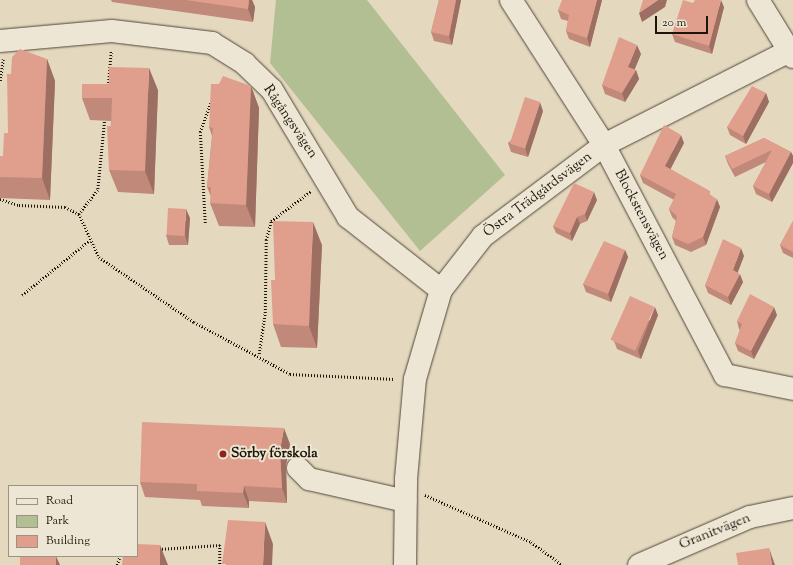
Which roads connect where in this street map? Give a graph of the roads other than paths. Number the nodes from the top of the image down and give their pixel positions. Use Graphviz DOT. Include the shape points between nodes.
graph roads {
  1 [pos="511,0"];
  2 [pos="758,0"];
  3 [pos="0,41"];
  4 [pos="792,52"];
  5 [pos="604,145"];
  6 [pos="441,290"];
  7 [pos="793,389"];
  8 [pos="298,468"];
  9 [pos="406,501"];
  10 [pos="793,508"];
  11 [pos="405,565"];
  12 [pos="639,565"];
  1 -- 5 [label="street, Blockstensvägen"];
  2 -- 4 [label="street"];
  3 -- 6 [label="street, Rågångsvägen" via="112,31 212,43 245,64 272,90 328,179 348,217"];
  4 -- 5 [label="street, Östra Trädgårdsvägen"];
  5 -- 6 [label="street, Östra Trädgårdsvägen" via="483,236"];
  5 -- 7 [label="street, Blockstensvägen" via="725,375"];
  6 -- 9 [label="street, Östra Trädgårdsvägen" via="416,379"];
  8 -- 9 [label="street" via="309,479"];
  9 -- 11 [label="street, Östra Trädgårdsvägen"];
  10 -- 12 [label="street, Granitvägen" via="750,517"];
}
